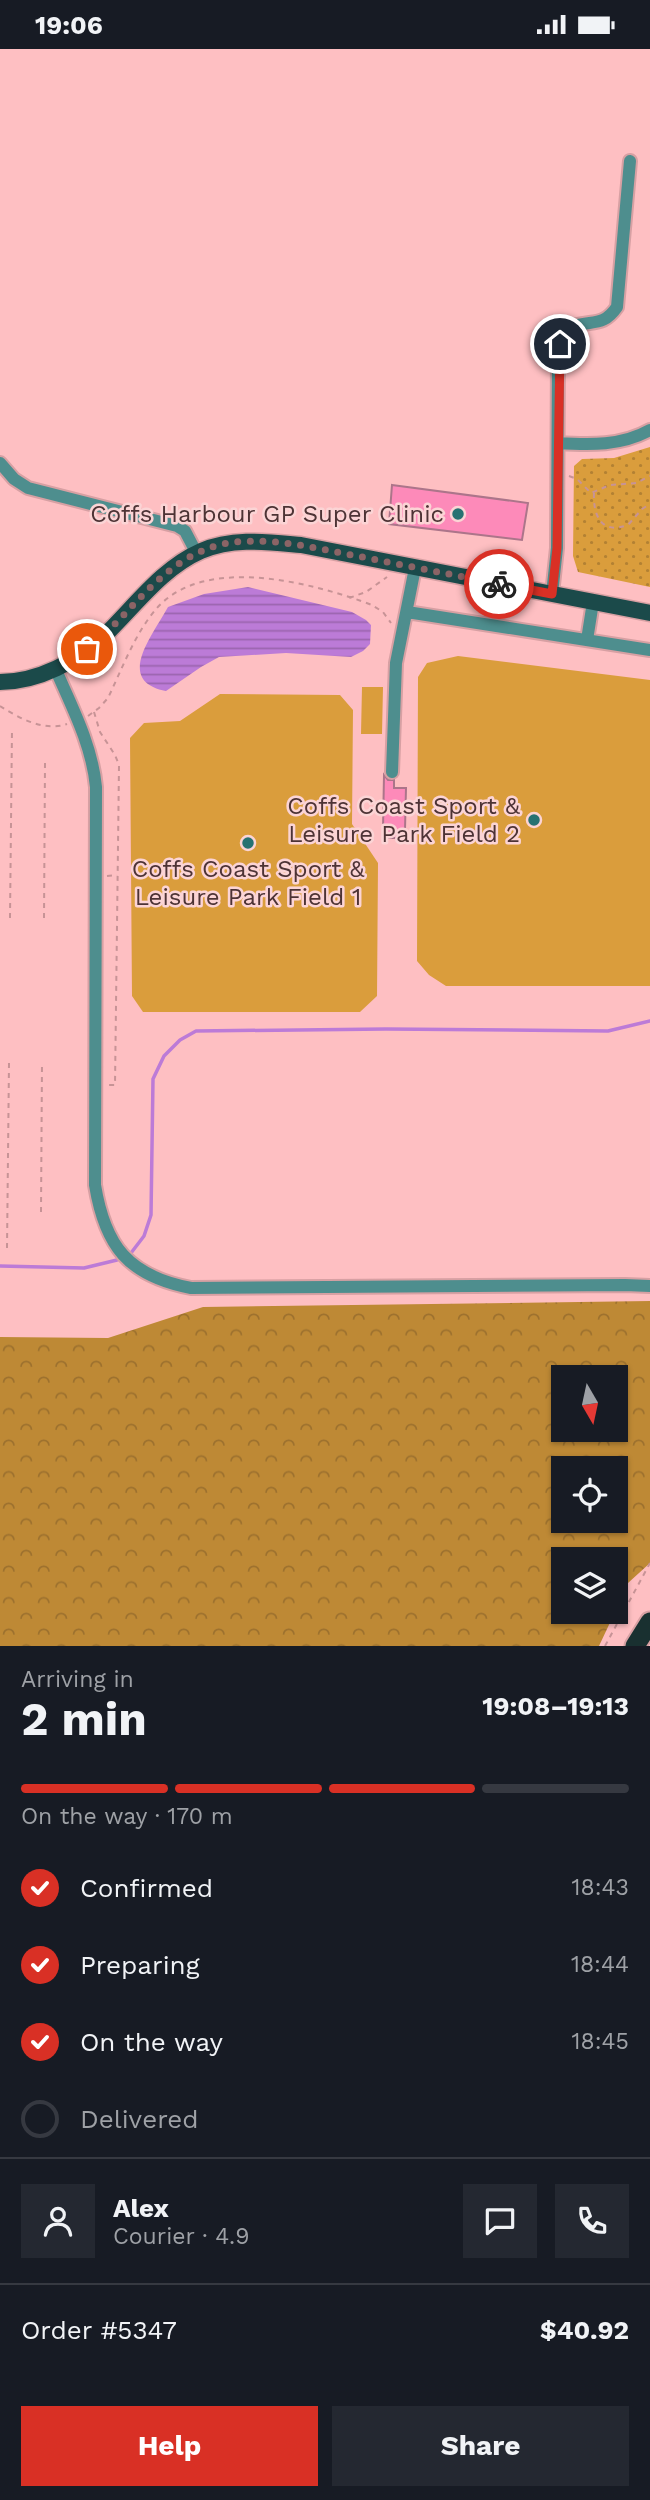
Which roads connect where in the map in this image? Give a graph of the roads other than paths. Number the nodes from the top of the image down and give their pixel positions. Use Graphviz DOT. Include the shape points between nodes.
graph roads {
  1 [pos="630,161"];
  2 [pos="650,430"];
  3 [pos="558,443"];
  4 [pos="0,463"];
  5 [pos="197,554"];
  6 [pos="415,568"];
  7 [pos="552,594"];
  8 [pos="593,602"];
  9 [pos="408,612"];
  10 [pos="650,613"];
  11 [pos="587,640"];
  12 [pos="650,650"];
  13 [pos="55,668"];
  14 [pos="0,682"];
  15 [pos="392,772"];
  16 [pos="650,1286"];
  17 [pos="650,1622"];
  18 [pos="635,1646"];
  1 -- 3 [label="street" via="617,307 603,321 574,326 563,337 558,350"];
  2 -- 3 [label="street" via="616,442"];
  3 -- 7 [label="street"];
  4 -- 5 [label="street" via="28,488 177,526 185,531"];
  5 -- 6 [label="main road" via="233,542 258,541"];
  5 -- 13 [label="main road" via="151,587 103,637"];
  6 -- 7 [label="main road"];
  6 -- 9 [label="street"];
  7 -- 8 [label="main road"];
  8 -- 10 [label="main road"];
  8 -- 11 [label="street"];
  9 -- 11 [label="street"];
  9 -- 15 [label="street" via="396,663"];
  11 -- 12 [label="street"];
  13 -- 14 [label="main road" via="26,680"];
  13 -- 16 [label="street" via="87,745 96,787 95,1185 100,1209 122,1255 159,1281 191,1288"];
  17 -- 18 [label="highway"];
}
